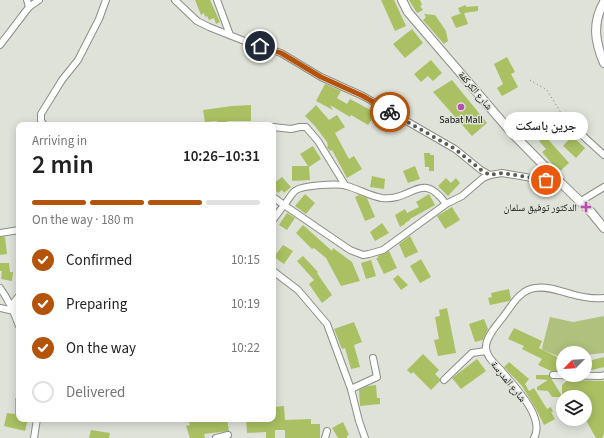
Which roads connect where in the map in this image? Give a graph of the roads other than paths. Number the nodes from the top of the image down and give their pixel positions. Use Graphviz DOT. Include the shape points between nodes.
graph roads {
  1 [pos="27,0"];
  2 [pos="39,0"];
  3 [pos="106,0"];
  4 [pos="175,0"];
  5 [pos="218,0"];
  6 [pos="402,0"];
  7 [pos="604,2"];
  8 [pos="29,7"];
  9 [pos="230,35"];
  10 [pos="0,45"];
  11 [pos="604,63"];
  12 [pos="564,116"];
  13 [pos="42,122"];
  14 [pos="276,127"];
  15 [pos="604,155"];
  16 [pos="490,175"];
  17 [pos="561,183"];
  18 [pos="345,185"];
  19 [pos="604,187"];
  20 [pos="276,199"];
  21 [pos="581,201"];
  22 [pos="446,204"];
  23 [pos="284,205"];
  24 [pos="276,216"];
  25 [pos="604,228"];
  26 [pos="16,230"];
  27 [pos="0,233"];
  28 [pos="276,273"];
  29 [pos="0,288"];
  30 [pos="604,298"];
  31 [pos="16,300"];
  32 [pos="0,308"];
  33 [pos="14,312"];
  34 [pos="16,318"];
  35 [pos="486,351"];
  36 [pos="373,358"];
  37 [pos="553,375"];
  38 [pos="604,375"];
  39 [pos="444,380"];
  40 [pos="351,388"];
  41 [pos="37,422"];
  42 [pos="228,434"];
  43 [pos="34,438"];
  44 [pos="216,438"];
  45 [pos="364,438"];
  46 [pos="534,438"];
  1 -- 8 [label="street"];
  2 -- 8 [label="street"];
  3 -- 13 [label="street" via="78,60 41,114"];
  4 -- 9 [label="street" via="197,21"];
  5 -- 9 [label="street"];
  6 -- 17 [label="street, شارع الكركفة" via="408,12 511,132"];
  7 -- 11 [label="street" via="595,30 596,43"];
  8 -- 10 [label="street"];
  9 -- 16 [label="street" via="281,53 321,77 363,96 455,149"];
  12 -- 15 [label="street" via="571,126"];
  14 -- 18 [label="street" via="306,127"];
  16 -- 17 [label="street" via="502,173"];
  16 -- 22 [label="street" via="462,196"];
  17 -- 21 [label="street, شارع الكركفة"];
  18 -- 22 [label="street" via="388,198 426,187 435,191"];
  18 -- 23 [label="street" via="298,189"];
  19 -- 21 [label="street"];
  20 -- 23 [label="street"];
  21 -- 25 [label="street, شارع الكركفة"];
  22 -- 23 [label="street" via="388,248 377,253 363,254 350,250"];
  23 -- 24 [label="street"];
  26 -- 27 [label="street"];
  28 -- 40 [label="street" via="298,290 327,324"];
  29 -- 33 [label="street"];
  30 -- 35 [label="street, شارع المدرسة" via="572,295 547,287 526,290 489,337"];
  31 -- 33 [label="street"];
  32 -- 33 [label="street"];
  33 -- 34 [label="street"];
  35 -- 39 [label="street" via="472,353"];
  35 -- 46 [label="street, شارع المدرسة" via="531,409 536,420 537,432"];
  36 -- 40 [label="street" via="378,377"];
  37 -- 38 [label="street"];
  40 -- 45 [label="street"];
  41 -- 43 [label="street"];
  42 -- 44 [label="street"];
}
